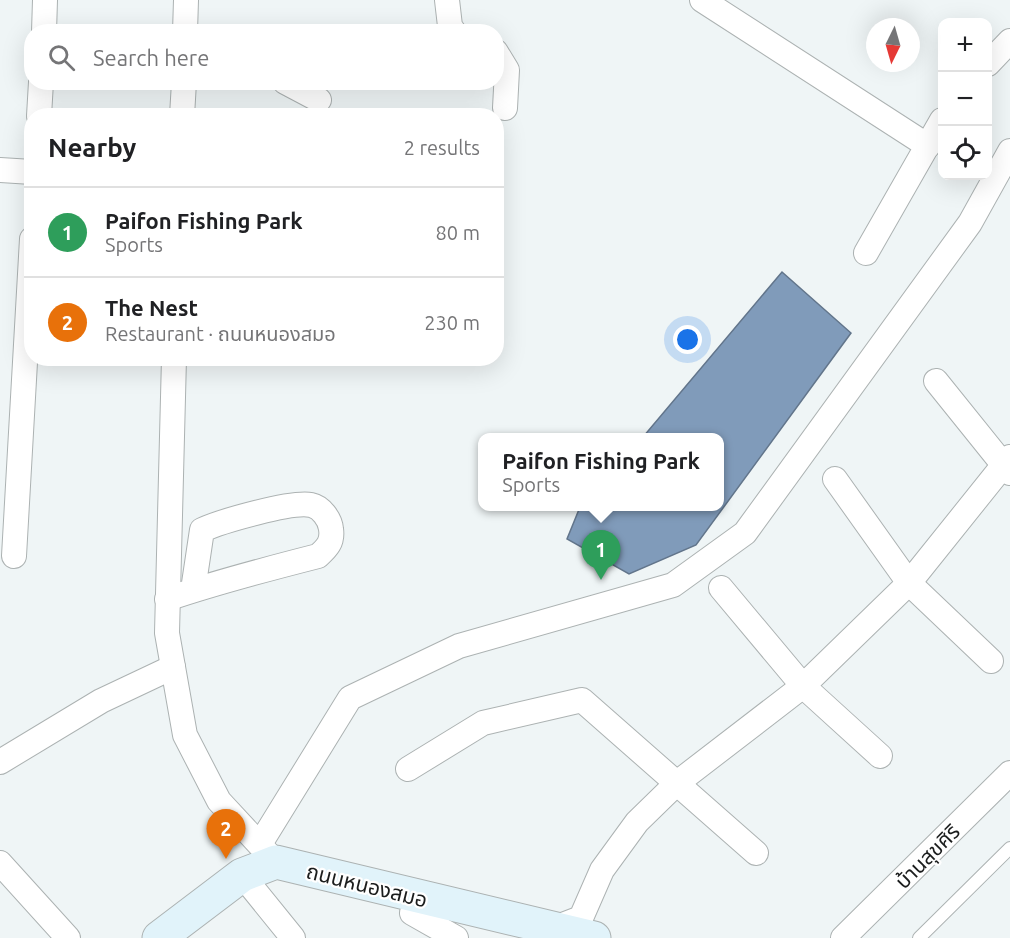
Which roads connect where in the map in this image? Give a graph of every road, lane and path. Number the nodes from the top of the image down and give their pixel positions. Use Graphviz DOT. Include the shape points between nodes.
graph roads {
  1 [pos="45,0"];
  2 [pos="186,0"];
  3 [pos="447,0"];
  4 [pos="702,0"];
  5 [pos="44,24"];
  6 [pos="185,24"];
  7 [pos="450,24"];
  8 [pos="1010,41"];
  9 [pos="992,59"];
  10 [pos="504,65"];
  11 [pos="41,90"];
  12 [pos="184,90"];
  13 [pos="300,90"];
  14 [pos="319,100"];
  15 [pos="39,108"];
  16 [pos="182,108"];
  17 [pos="505,108"];
  18 [pos="939,126"];
  19 [pos="928,146"];
  20 [pos="1010,151"];
  21 [pos="0,170"];
  22 [pos="24,172"];
  23 [pos="866,253"];
  24 [pos="25,366"];
  25 [pos="174,366"];
  26 [pos="936,381"];
  27 [pos="1007,465"];
  28 [pos="835,479"];
  29 [pos="14,556"];
  30 [pos="909,583"];
  31 [pos="721,588"];
  32 [pos="193,590"];
  33 [pos="167,599"];
  34 [pos="991,661"];
  35 [pos="173,668"];
  36 [pos="803,686"];
  37 [pos="880,756"];
  38 [pos="0,762"];
  39 [pos="408,770"];
  40 [pos="1010,773"];
  41 [pos="677,783"];
  42 [pos="1010,848"];
  43 [pos="268,853"];
  44 [pos="756,853"];
  45 [pos="0,863"];
  46 [pos="242,875"];
  47 [pos="412,913"];
  48 [pos="555,928"];
  49 [pos="68,938"];
  50 [pos="159,938"];
  51 [pos="293,938"];
  52 [pos="456,938"];
  53 [pos="594,938"];
  54 [pos="843,938"];
  55 [pos="919,938"];
  1 -- 5 [label="street"];
  2 -- 6 [label="street"];
  3 -- 7 [label="street"];
  4 -- 19 [label="street"];
  8 -- 9 [label="street"];
  10 -- 17 [label="street"];
  11 -- 15 [label="street"];
  12 -- 16 [label="street"];
  13 -- 14 [label="street"];
  18 -- 19 [label="street"];
  19 -- 23 [label="street"];
  20 -- 43 [label="street" via="970,223 745,533 673,585 459,646 350,698"];
  21 -- 22 [label="street"];
  24 -- 29 [label="street"];
  25 -- 33 [label="street"];
  26 -- 27 [label="street"];
  27 -- 30 [label="street"];
  28 -- 30 [label="street"];
  30 -- 34 [label="street"];
  30 -- 36 [label="street"];
  31 -- 36 [label="street"];
  32 -- 32 [label="street" via="318,556 329,547 331,527 323,512 311,505 280,508 215,524 202,530"];
  32 -- 33 [label="street"];
  33 -- 35 [label="street"];
  35 -- 38 [label="street" via="101,702"];
  35 -- 43 [label="street" via="185,735 219,801"];
  36 -- 37 [label="street"];
  36 -- 41 [label="street"];
  39 -- 41 [label="street" via="483,723 582,700"];
  40 -- 54 [label="street, บ้านสุขศิริ"];
  41 -- 44 [label="street"];
  41 -- 48 [label="street" via="637,822 602,870 581,918"];
  42 -- 55 [label="lane"];
  43 -- 46 [label="street"];
  43 -- 48 [label="street, ถนนหนองสมอ"];
  45 -- 49 [label="street"];
  46 -- 50 [label="street"];
  46 -- 51 [label="street"];
  47 -- 52 [label="street"];
  48 -- 53 [label="street, ถนนหนองสมอ"];
}
